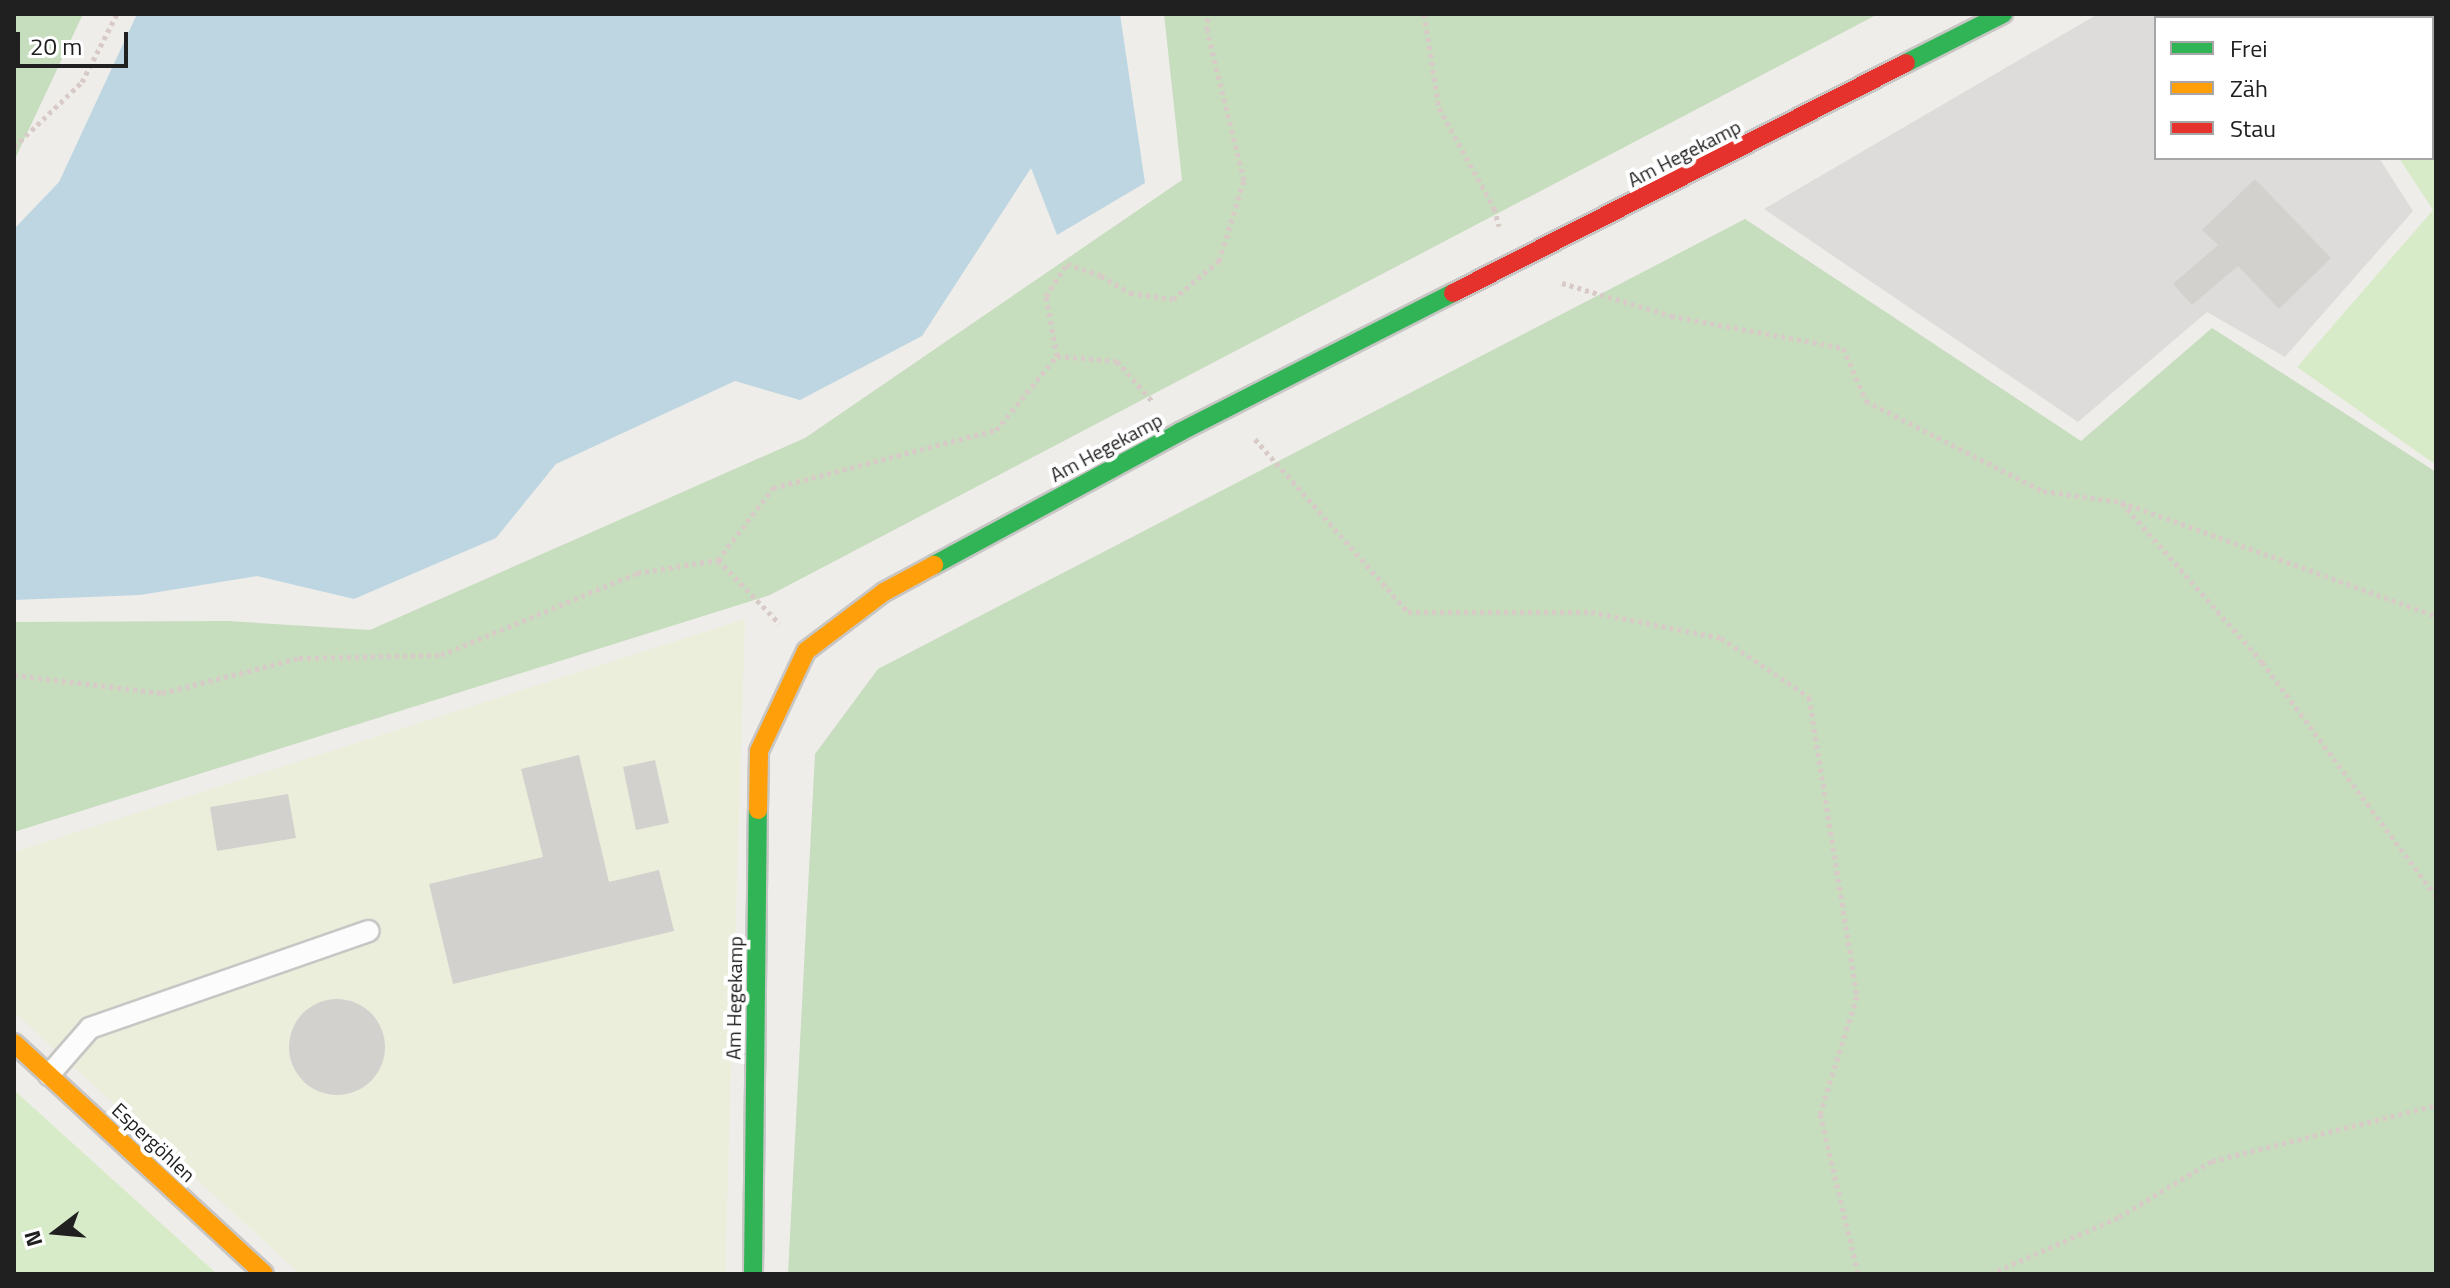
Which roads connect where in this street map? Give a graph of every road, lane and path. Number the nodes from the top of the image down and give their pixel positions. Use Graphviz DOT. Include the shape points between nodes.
graph roads {
  1 [pos="117,14"];
  2 [pos="1208,14"];
  3 [pos="1424,14"];
  4 [pos="2003,14"];
  5 [pos="14,147"];
  6 [pos="1509,267"];
  7 [pos="1057,356"];
  8 [pos="1229,408"];
  9 [pos="1180,432"];
  10 [pos="2121,502"];
  11 [pos="718,560"];
  12 [pos="2436,616"];
  13 [pos="806,651"];
  14 [pos="14,675"];
  15 [pos="2436,896"];
  16 [pos="369,931"];
  17 [pos="14,1043"];
  18 [pos="49,1075"];
  19 [pos="2436,1105"];
  20 [pos="264,1274"];
  21 [pos="753,1274"];
  22 [pos="1858,1274"];
  23 [pos="1990,1274"];
  1 -- 5 [label="path" via="82,82"];
  2 -- 7 [label="path" via="1207,30 1244,180 1219,261 1173,299 1130,293 1067,264 1046,296"];
  3 -- 6 [label="path" via="1439,108 1494,208"];
  4 -- 6 [label="street, Am Hegekamp"];
  6 -- 8 [label="street, Am Hegekamp"];
  6 -- 10 [label="path" via="1671,316 1843,348 1866,401 2043,491"];
  7 -- 9 [label="path" via="1117,361"];
  7 -- 11 [label="path" via="996,430 773,488"];
  8 -- 9 [label="street, Am Hegekamp"];
  8 -- 22 [label="path" via="1408,612 1591,612 1721,638 1809,697 1857,996 1820,1114"];
  9 -- 13 [label="street, Am Hegekamp" via="884,592"];
  10 -- 12 [label="path"];
  10 -- 15 [label="path" via="2262,662"];
  11 -- 13 [label="path"];
  11 -- 14 [label="path" via="637,573 441,655 299,658 162,693"];
  13 -- 21 [label="street, Am Hegekamp" via="759,751"];
  16 -- 18 [label="lane" via="90,1028"];
  17 -- 18 [label="street, Espergöhlen"];
  18 -- 20 [label="street, Espergöhlen"];
  19 -- 23 [label="path" via="2212,1161 2119,1217"];
}
